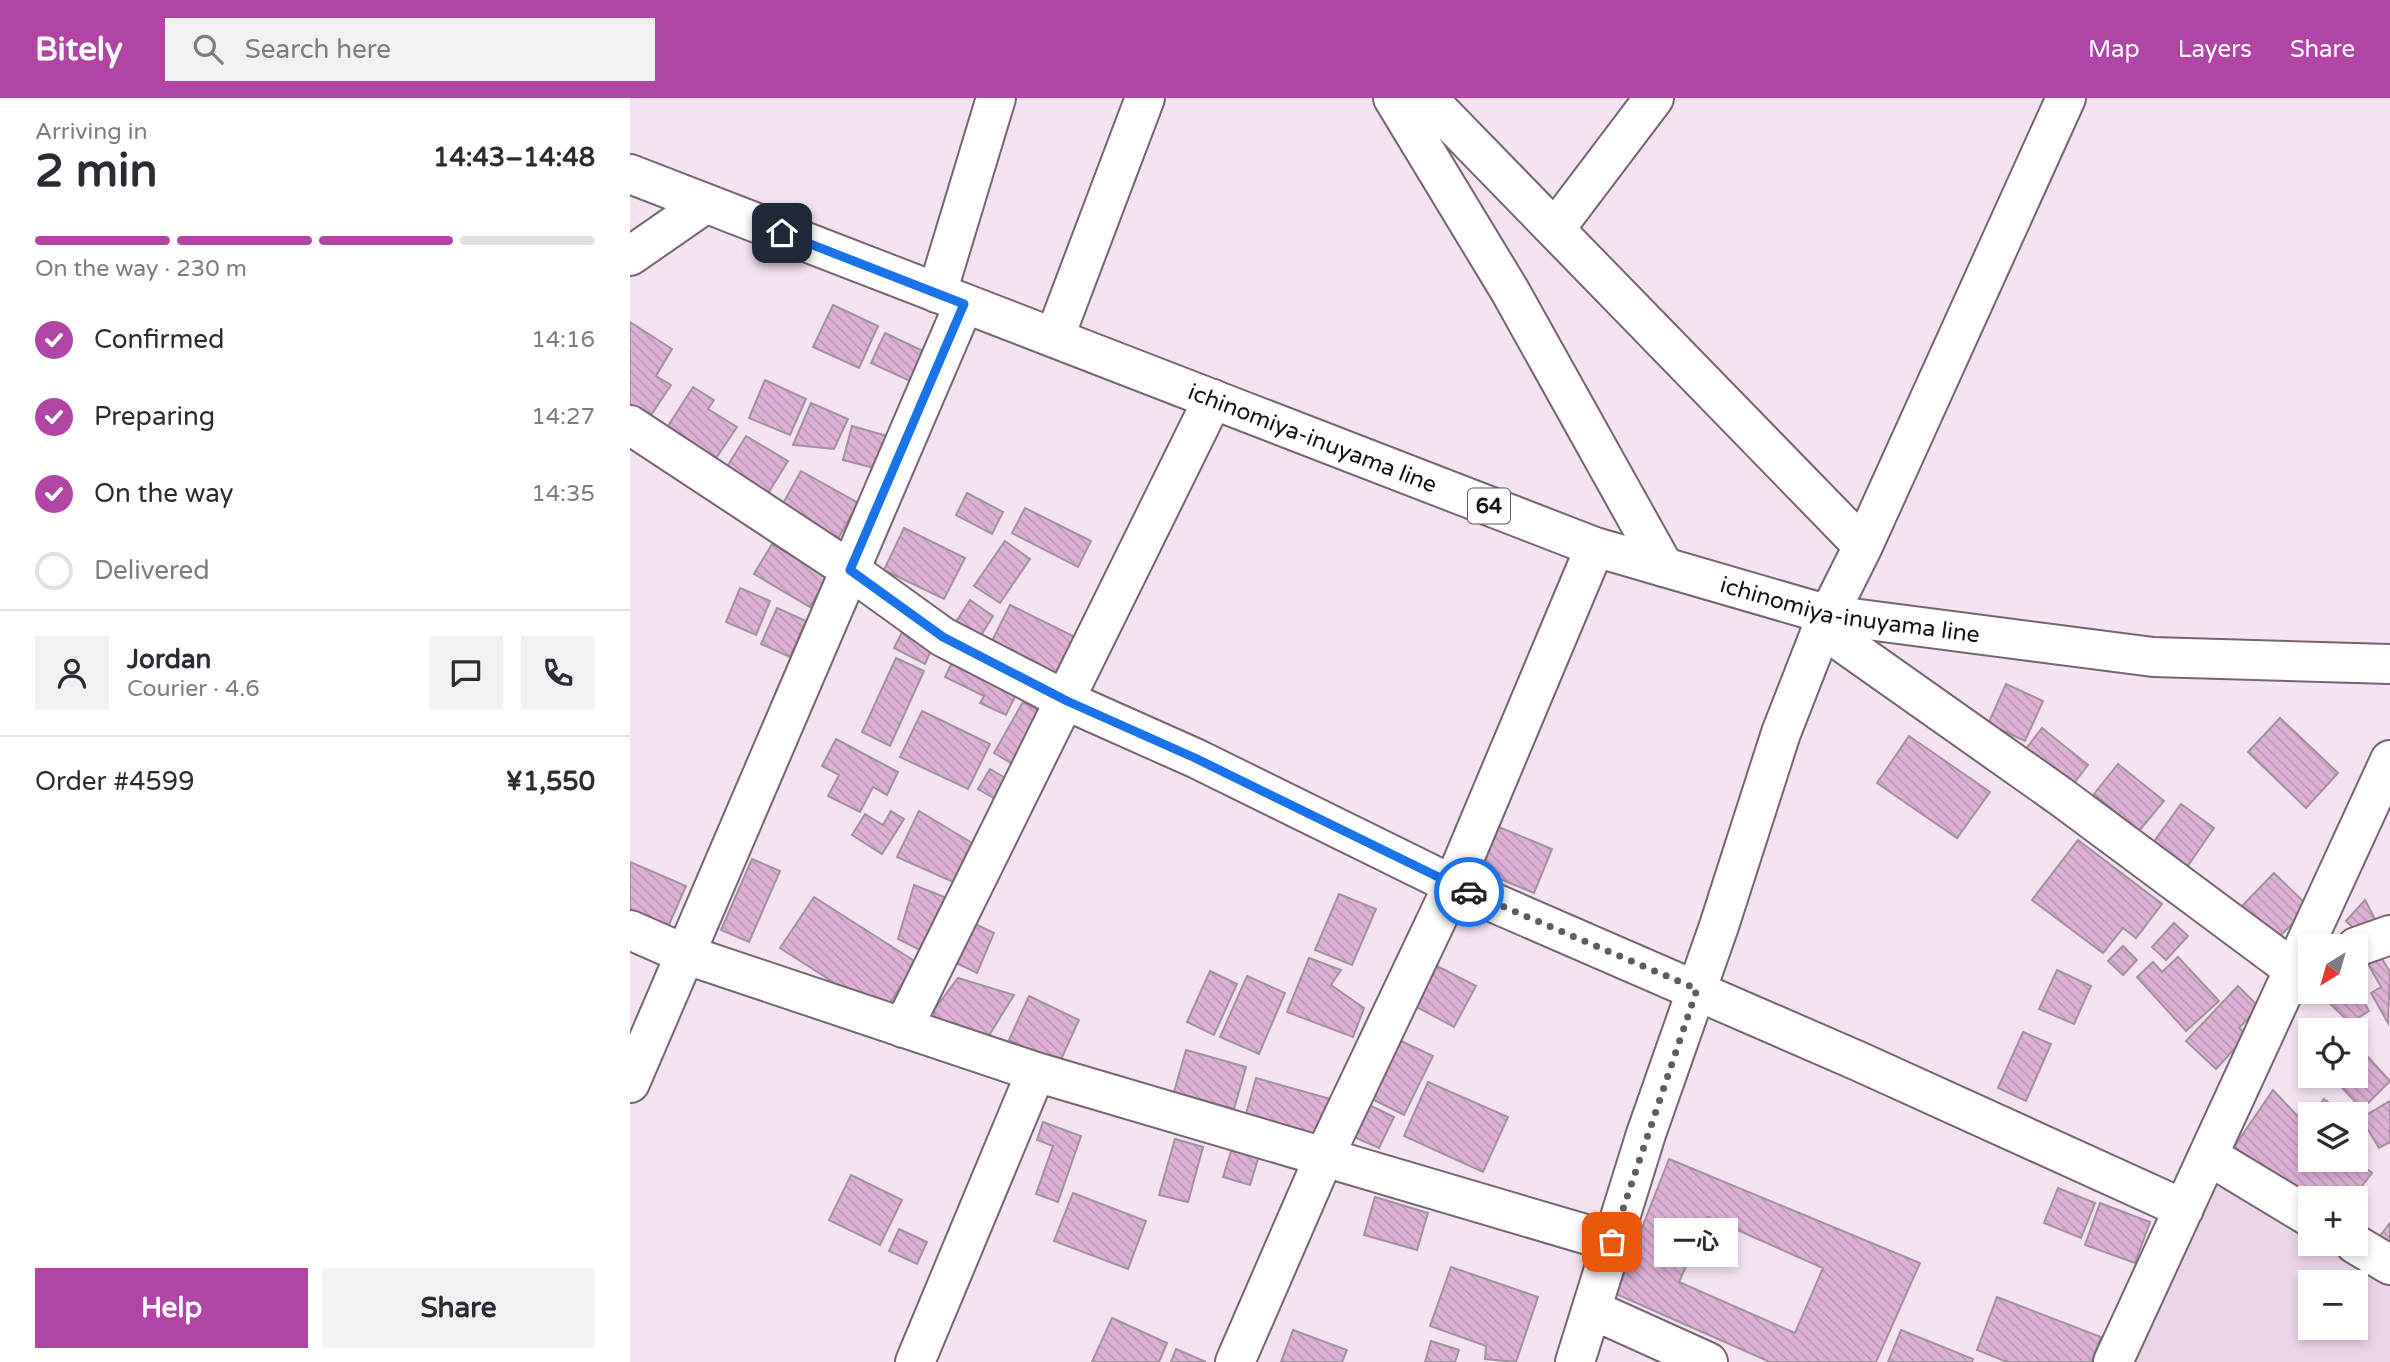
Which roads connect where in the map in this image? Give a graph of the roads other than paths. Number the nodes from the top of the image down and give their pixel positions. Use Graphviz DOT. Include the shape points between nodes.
graph roads {
  1 [pos="996,98"];
  2 [pos="1145,98"];
  3 [pos="1393,98"];
  4 [pos="1427,98"];
  5 [pos="1654,98"];
  6 [pos="2066,98"];
  7 [pos="630,174"];
  8 [pos="705,204"];
  9 [pos="1555,229"];
  10 [pos="630,256"];
  11 [pos="950,298"];
  12 [pos="1055,336"];
  13 [pos="1213,400"];
  14 [pos="630,425"];
  15 [pos="1863,546"];
  16 [pos="1595,547"];
  17 [pos="1664,566"];
  18 [pos="850,570"];
  19 [pos="1826,621"];
  20 [pos="2390,664"];
  21 [pos="1067,701"];
  22 [pos="2390,760"];
  23 [pos="1453,885"];
  24 [pos="630,930"];
  25 [pos="2316,934"];
  26 [pos="2390,934"];
  27 [pos="2368,942"];
  28 [pos="687,955"];
  29 [pos="2298,964"];
  30 [pos="2298,975"];
  31 [pos="1697,989"];
  32 [pos="904,1028"];
  33 [pos="1036,1072"];
  34 [pos="630,1083"];
  35 [pos="1325,1155"];
  36 [pos="2209,1156"];
  37 [pos="2184,1209"];
  38 [pos="2298,1210"];
  39 [pos="1612,1242"];
  40 [pos="2368,1252"];
  41 [pos="2390,1265"];
  42 [pos="1593,1310"];
  43 [pos="915,1362"];
  44 [pos="1235,1362"];
  45 [pos="1575,1362"];
  46 [pos="1708,1362"];
  47 [pos="2113,1362"];
  1 -- 11 [label="street"];
  2 -- 12 [label="street"];
  3 -- 17 [label="street" via="1510,291"];
  4 -- 9 [label="street"];
  5 -- 9 [label="street"];
  6 -- 15 [label="street"];
  7 -- 8 [label="street, ichinomiya-inuyama line / 64"];
  8 -- 10 [label="street"];
  8 -- 11 [label="street, ichinomiya-inuyama line / 64"];
  9 -- 15 [label="street"];
  11 -- 12 [label="street, ichinomiya-inuyama line / 64"];
  11 -- 18 [label="street"];
  12 -- 13 [label="street, ichinomiya-inuyama line / 64"];
  13 -- 16 [label="street, ichinomiya-inuyama line / 64"];
  13 -- 21 [label="street"];
  14 -- 18 [label="street"];
  15 -- 19 [label="street"];
  16 -- 17 [label="street, ichinomiya-inuyama line / 64"];
  16 -- 23 [label="street"];
  17 -- 19 [label="street, ichinomiya-inuyama line / 64"];
  18 -- 21 [label="street" via="943,637"];
  18 -- 28 [label="street"];
  19 -- 20 [label="street, ichinomiya-inuyama line / 64" via="2153,657"];
  19 -- 29 [label="street" via="2060,796"];
  19 -- 31 [label="street" via="1781,733"];
  21 -- 23 [label="street" via="1195,758"];
  21 -- 32 [label="street"];
  22 -- 25 [label="street"];
  23 -- 31 [label="street"];
  23 -- 35 [label="street"];
  24 -- 28 [label="street"];
  26 -- 27 [label="street"];
  28 -- 32 [label="street"];
  28 -- 34 [label="street"];
  30 -- 36 [label="street"];
  31 -- 37 [label="street"];
  31 -- 39 [label="street"];
  32 -- 33 [label="street"];
  33 -- 35 [label="street"];
  33 -- 43 [label="street"];
  35 -- 39 [label="street"];
  35 -- 44 [label="street"];
  36 -- 37 [label="street"];
  36 -- 38 [label="street"];
  37 -- 47 [label="street"];
  39 -- 42 [label="street"];
  40 -- 41 [label="street"];
  42 -- 45 [label="street"];
  42 -- 46 [label="street"];
}
